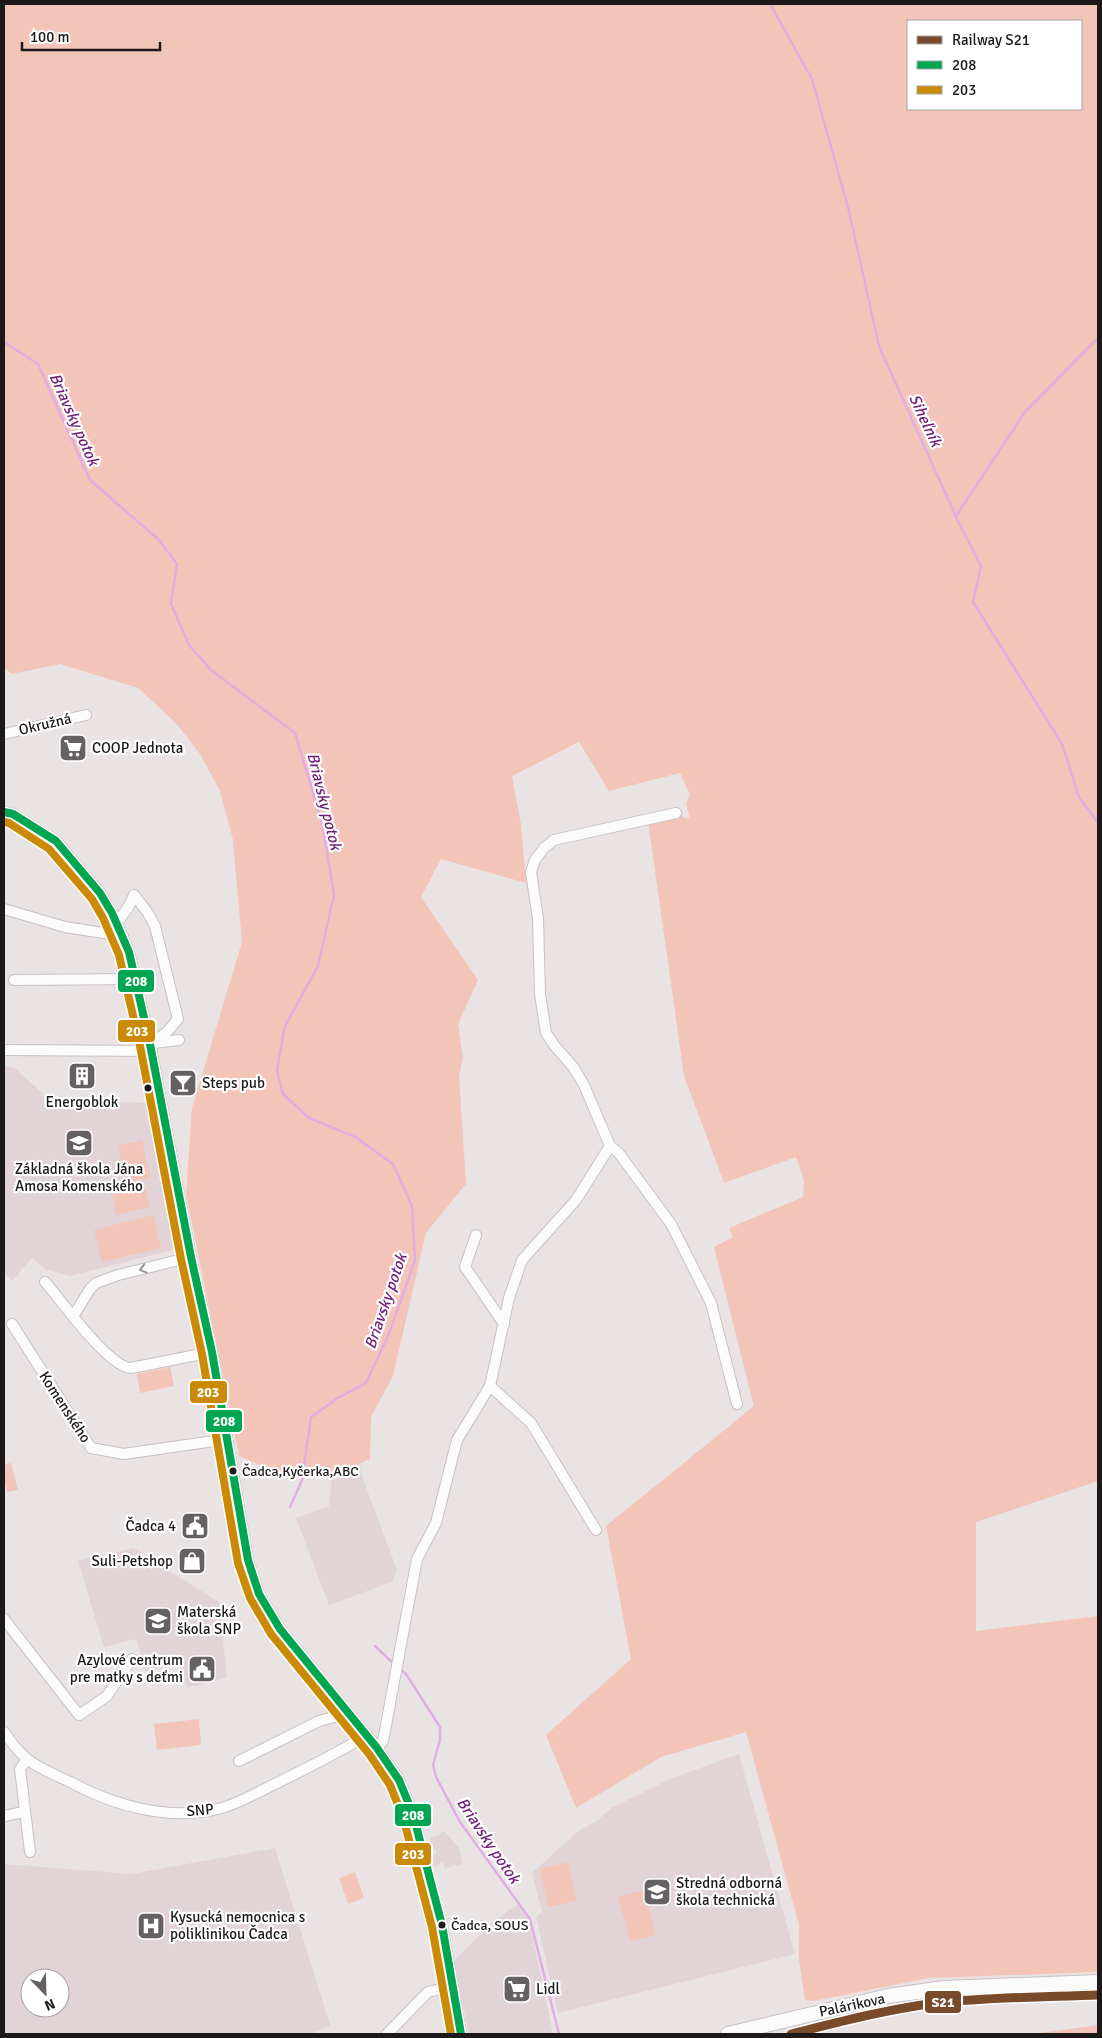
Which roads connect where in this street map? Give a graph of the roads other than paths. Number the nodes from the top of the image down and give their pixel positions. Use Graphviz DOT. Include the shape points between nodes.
graph roads {
  1 [pos="86,715"];
  2 [pos="4,734"];
  3 [pos="4,812"];
  4 [pos="676,813"];
  5 [pos="4,909"];
  6 [pos="116,923"];
  7 [pos="123,936"];
  8 [pos="14,980"];
  9 [pos="136,980"];
  10 [pos="179,1040"];
  11 [pos="151,1048"];
  12 [pos="4,1050"];
  13 [pos="610,1146"];
  14 [pos="476,1235"];
  15 [pos="191,1257"];
  16 [pos="45,1282"];
  17 [pos="74,1315"];
  18 [pos="12,1324"];
  19 [pos="504,1324"];
  20 [pos="212,1352"];
  21 [pos="490,1386"];
  22 [pos="737,1404"];
  23 [pos="228,1442"];
  24 [pos="596,1530"];
  25 [pos="4,1619"];
  26 [pos="132,1659"];
  27 [pos="348,1713"];
  28 [pos="4,1732"];
  29 [pos="367,1735"];
  30 [pos="378,1748"];
  31 [pos="27,1759"];
  32 [pos="239,1762"];
  33 [pos="24,1812"];
  34 [pos="4,1816"];
  35 [pos="30,1852"];
  36 [pos="1098,1982"];
  37 [pos="453,1986"];
  38 [pos="387,2034"];
  39 [pos="461,2034"];
  40 [pos="728,2034"];
  1 -- 2 [label="street, Okružná"];
  3 -- 6 [label="street" via="13,814 56,841 100,893"];
  4 -- 13 [label="street" via="554,840 535,860 531,872 538,919 540,994 546,1033 584,1085"];
  5 -- 7 [label="street" via="65,927"];
  6 -- 7 [label="street"];
  6 -- 11 [label="street" via="134,895 155,926 178,1019"];
  7 -- 9 [label="street"];
  8 -- 9 [label="street"];
  9 -- 11 [label="street"];
  10 -- 11 [label="street"];
  11 -- 12 [label="street"];
  11 -- 15 [label="street"];
  13 -- 19 [label="street" via="576,1200 522,1260"];
  13 -- 22 [label="street" via="618,1152 671,1224 712,1303"];
  14 -- 19 [label="street" via="465,1267"];
  15 -- 17 [label="street, one-way" via="96,1283"];
  15 -- 20 [label="street"];
  16 -- 17 [label="street"];
  17 -- 20 [label="street" via="102,1349 126,1368"];
  18 -- 23 [label="street, Komenského" via="91,1448 124,1454 214,1441"];
  19 -- 21 [label="street"];
  20 -- 23 [label="street"];
  21 -- 24 [label="street" via="530,1423"];
  21 -- 30 [label="street" via="457,1440 436,1523 416,1558 394,1689 383,1741"];
  23 -- 27 [label="street" via="248,1560 259,1594 280,1629"];
  25 -- 26 [label="street" via="79,1715 107,1696"];
  27 -- 29 [label="street"];
  27 -- 32 [label="street" via="319,1721"];
  28 -- 31 [label="street, SNP"];
  29 -- 30 [label="street"];
  29 -- 31 [label="street, SNP" via="251,1796 219,1809 200,1812 152,1811 97,1797"];
  30 -- 37 [label="street" via="399,1780 413,1814 442,1925"];
  31 -- 33 [label="street" via="20,1770"];
  33 -- 34 [label="street"];
  33 -- 35 [label="street"];
  36 -- 40 [label="main road, Palárikova" via="944,1988 888,1996"];
  37 -- 38 [label="street" via="428,1992"];
  37 -- 39 [label="street"];
}
